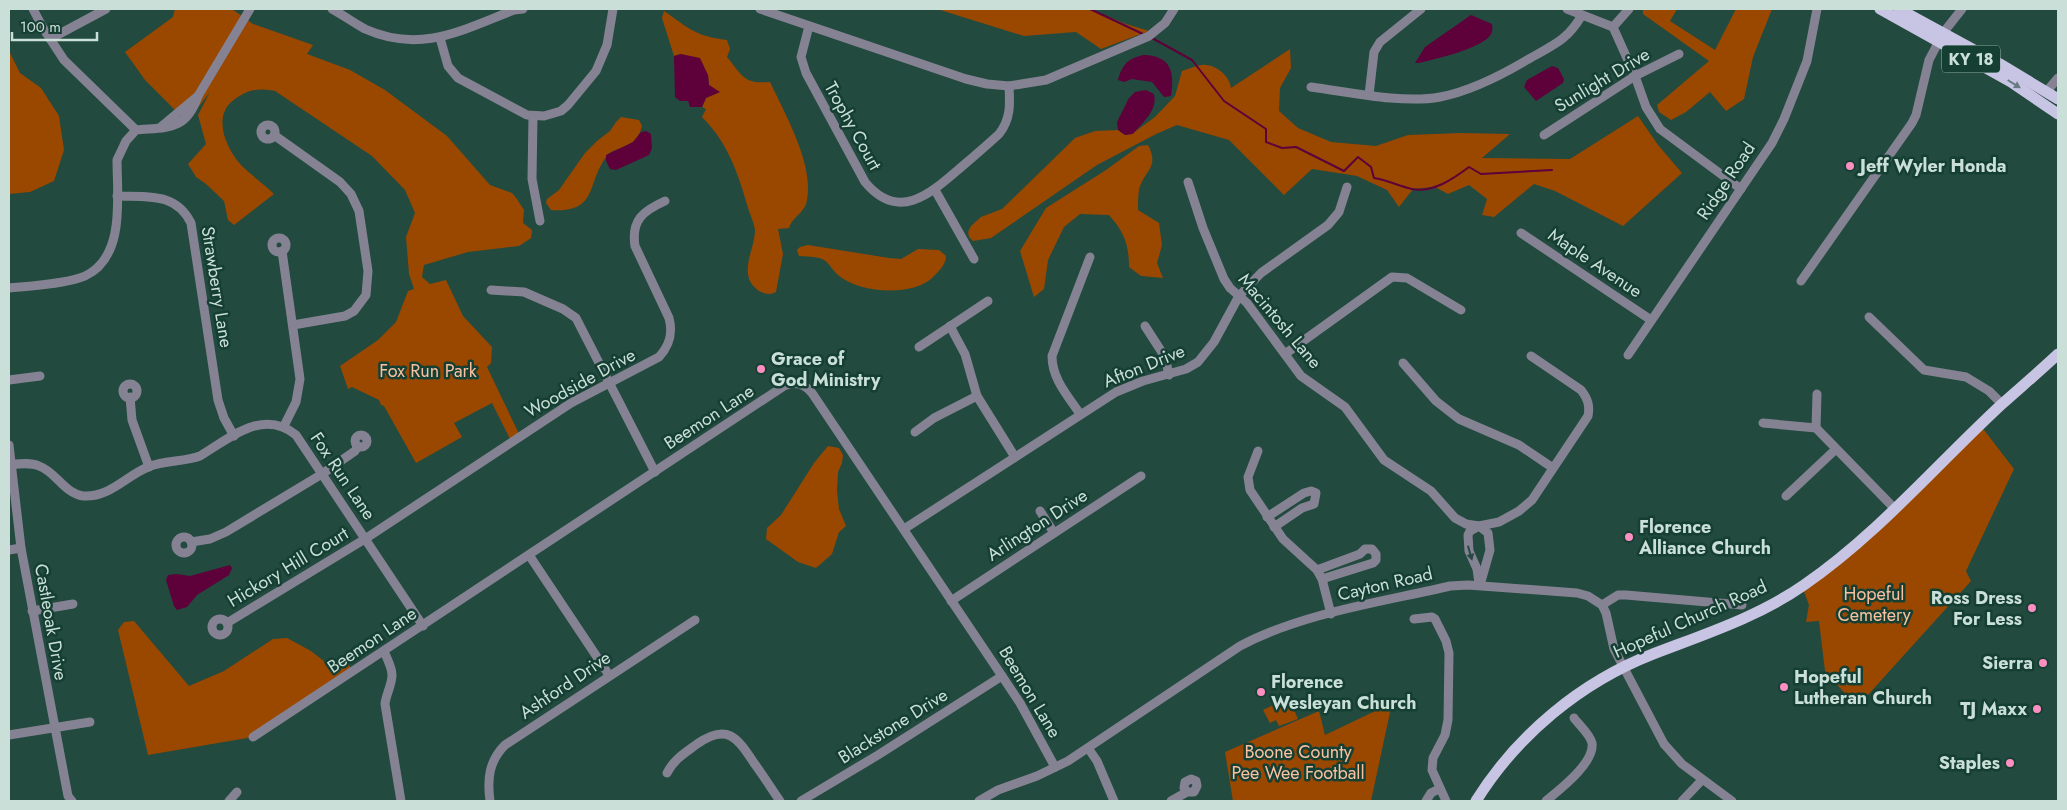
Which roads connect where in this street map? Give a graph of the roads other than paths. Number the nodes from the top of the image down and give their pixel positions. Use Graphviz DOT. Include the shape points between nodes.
graph roads {
  1 [pos="34,9"];
  2 [pos="106,9"];
  3 [pos="250,9"];
  4 [pos="332,9"];
  5 [pos="523,9"];
  6 [pos="613,9"];
  7 [pos="760,9"];
  8 [pos="1174,9"];
  9 [pos="1421,9"];
  10 [pos="1567,9"];
  11 [pos="1629,9"];
  12 [pos="1817,9"];
  13 [pos="1880,9"];
  14 [pos="1899,9"];
  15 [pos="1962,9"];
  16 [pos="1582,15"];
  17 [pos="809,26"];
  18 [pos="1614,27"];
  19 [pos="1941,37"];
  20 [pos="440,38"];
  21 [pos="50,39"];
  22 [pos="1678,54"];
  23 [pos="1635,76"];
  24 [pos="2058,78"];
  25 [pos="1009,86"];
  26 [pos="1311,87"];
  27 [pos="2048,91"];
  28 [pos="1369,95"];
  29 [pos="2058,99"];
  30 [pos="2058,114"];
  31 [pos="533,116"];
  32 [pos="136,130"];
  33 [pos="274,135"];
  34 [pos="1544,135"];
  35 [pos="1188,182"];
  36 [pos="1347,186"];
  37 [pos="1741,189"];
  38 [pos="934,190"];
  39 [pos="117,196"];
  40 [pos="664,201"];
  41 [pos="540,221"];
  42 [pos="1521,233"];
  43 [pos="282,251"];
  44 [pos="1090,257"];
  45 [pos="974,259"];
  46 [pos="1801,281"];
  47 [pos="9,288"];
  48 [pos="491,290"];
  49 [pos="1239,296"];
  50 [pos="988,300"];
  51 [pos="1461,310"];
  52 [pos="1869,317"];
  53 [pos="1651,320"];
  54 [pos="293,325"];
  55 [pos="950,326"];
  56 [pos="1145,326"];
  57 [pos="919,347"];
  58 [pos="1285,354"];
  59 [pos="2058,354"];
  60 [pos="1628,355"];
  61 [pos="1531,356"];
  62 [pos="1403,363"];
  63 [pos="1170,375"];
  64 [pos="40,376"];
  65 [pos="9,380"];
  66 [pos="610,383"];
  67 [pos="1817,394"];
  68 [pos="977,396"];
  69 [pos="130,397"];
  70 [pos="2002,404"];
  71 [pos="1080,414"];
  72 [pos="1763,423"];
  73 [pos="284,426"];
  74 [pos="1816,428"];
  75 [pos="915,432"];
  76 [pos="234,436"];
  77 [pos="9,445"];
  78 [pos="358,446"];
  79 [pos="1836,449"];
  80 [pos="1258,451"];
  81 [pos="1015,456"];
  82 [pos="10,465"];
  83 [pos="149,467"];
  84 [pos="1553,468"];
  85 [pos="654,472"];
  86 [pos="322,474"];
  87 [pos="1142,476"];
  88 [pos="1786,496"];
  89 [pos="1895,509"];
  90 [pos="1040,511"];
  91 [pos="1267,516"];
  92 [pos="1479,526"];
  93 [pos="1274,527"];
  94 [pos="904,529"];
  95 [pos="1054,533"];
  96 [pos="365,539"];
  97 [pos="191,542"];
  98 [pos="21,548"];
  99 [pos="9,550"];
  100 [pos="529,555"];
  101 [pos="1316,570"];
  102 [pos="1322,579"];
  103 [pos="1480,585"];
  104 [pos="951,600"];
  105 [pos="73,604"];
  106 [pos="1742,604"];
  107 [pos="1602,605"];
  108 [pos="32,611"];
  109 [pos="1331,614"];
  110 [pos="1414,619"];
  111 [pos="695,620"];
  112 [pos="227,623"];
  113 [pos="423,626"];
  114 [pos="384,651"];
  115 [pos="1623,667"];
  116 [pos="609,675"];
  117 [pos="1002,676"];
  118 [pos="1574,718"];
  119 [pos="90,722"];
  120 [pos="54,727"];
  121 [pos="9,735"];
  122 [pos="254,737"];
  123 [pos="1088,748"];
  124 [pos="1055,767"];
  125 [pos="667,772"];
  126 [pos="1702,780"];
  127 [pos="1440,789"];
  128 [pos="237,792"];
  129 [pos="1187,792"];
  130 [pos="72,801"];
  131 [pos="229,801"];
  132 [pos="401,801"];
  133 [pos="490,801"];
  134 [pos="780,801"];
  135 [pos="801,801"];
  136 [pos="979,801"];
  137 [pos="1114,801"];
  138 [pos="1171,801"];
  139 [pos="1426,801"];
  140 [pos="1446,801"];
  141 [pos="1476,801"];
  142 [pos="1546,801"];
  143 [pos="1682,801"];
  144 [pos="1732,801"];
  1 -- 21 [label="street"];
  2 -- 21 [label="street"];
  3 -- 32 [label="street" via="186,118 178,124"];
  4 -- 20 [label="street" via="366,29 389,37 414,40"];
  5 -- 20 [label="street"];
  6 -- 31 [label="street" via="607,45 596,71 561,111"];
  7 -- 17 [label="street"];
  8 -- 25 [label="street" via="1162,27 1149,36 1057,76"];
  9 -- 28 [label="street" via="1380,42 1374,52"];
  10 -- 16 [label="street"];
  11 -- 18 [label="street"];
  12 -- 37 [label="street, Ridge Road" via="1810,51 1784,119"];
  13 -- 19 [label="main road, KY 18"];
  14 -- 19 [label="main road, KY 18"];
  15 -- 19 [label="street"];
  16 -- 18 [label="street"];
  16 -- 28 [label="street" via="1564,39 1502,75 1467,90 1420,100"];
  17 -- 25 [label="street" via="966,80"];
  17 -- 38 [label="street, Trophy Court" via="802,50 804,69 865,182 880,195 899,202 917,200"];
  18 -- 23 [label="street"];
  19 -- 27 [label="main road, KY 18"];
  19 -- 30 [label="main road, KY 18, one-way"];
  19 -- 46 [label="street" via="1929,60 1912,123"];
  20 -- 31 [label="street" via="448,66 455,76"];
  21 -- 32 [label="street" via="64,60"];
  22 -- 23 [label="street, Sunlight Drive"];
  23 -- 34 [label="street, Sunlight Drive"];
  23 -- 37 [label="street" via="1646,107 1660,129"];
  24 -- 27 [label="street"];
  25 -- 38 [label="street, Trophy Court" via="1009,113 1003,129"];
  26 -- 28 [label="street"];
  27 -- 29 [label="main road, KY 18"];
  31 -- 41 [label="street" via="532,179"];
  32 -- 39 [label="street" via="126,141 118,160"];
  33 -- 54 [label="street" via="340,182 351,194 359,211 368,271 366,295 354,311 345,316"];
  35 -- 49 [label="street, Macintosh Lane" via="1224,279"];
  36 -- 49 [label="street, Afton Drive" via="1339,212 1328,226 1261,273"];
  37 -- 53 [label="street, Ridge Road"];
  38 -- 45 [label="street"];
  39 -- 47 [label="street" via="110,251 96,269 69,280"];
  39 -- 76 [label="street, Strawberry Lane" via="170,200 192,224 218,400"];
  40 -- 66 [label="street, Woodside Drive" via="642,215 634,237 635,246 669,318 670,339 664,351 653,361"];
  42 -- 53 [label="street, Maple Avenue"];
  43 -- 54 [label="street"];
  44 -- 71 [label="street" via="1052,356 1054,372 1061,387"];
  48 -- 66 [label="street" via="524,292 571,314 580,324"];
  49 -- 58 [label="street, Macintosh Lane"];
  49 -- 63 [label="street, Afton Drive" via="1214,342 1198,362"];
  50 -- 55 [label="street"];
  51 -- 58 [label="street" via="1407,278 1392,277"];
  52 -- 70 [label="street" via="1924,370 1966,377"];
  53 -- 60 [label="street, Ridge Road"];
  54 -- 73 [label="street" via="300,379 296,402"];
  55 -- 57 [label="street"];
  55 -- 68 [label="street" via="965,354"];
  56 -- 63 [label="street" via="1165,357"];
  58 -- 92 [label="street, Macintosh Lane" via="1301,376 1345,407 1384,460 1430,491 1455,518"];
  59 -- 70 [label="main road, Hopeful Church Road"];
  61 -- 84 [label="street" via="1587,397 1588,416"];
  62 -- 84 [label="street" via="1446,410 1519,445"];
  63 -- 71 [label="street, Afton Drive" via="1128,386"];
  64 -- 65 [label="street"];
  66 -- 85 [label="street"];
  66 -- 96 [label="street, Woodside Drive" via="571,403"];
  67 -- 74 [label="street"];
  68 -- 75 [label="street" via="934,418"];
  68 -- 81 [label="street"];
  69 -- 83 [label="street" via="132,420"];
  70 -- 89 [label="main road, Hopeful Church Road"];
  71 -- 81 [label="street, Afton Drive"];
  72 -- 74 [label="street"];
  73 -- 76 [label="street, Fox Run Lane" via="256,424"];
  73 -- 86 [label="street, Fox Run Lane" via="296,435"];
  74 -- 79 [label="street"];
  76 -- 83 [label="street, Fox Run Lane" via="192,459"];
  77 -- 82 [label="street, Castleoak Drive"];
  78 -- 86 [label="street"];
  79 -- 88 [label="street"];
  79 -- 89 [label="street"];
  80 -- 91 [label="street" via="1249,470 1248,484"];
  81 -- 94 [label="street, Afton Drive"];
  82 -- 83 [label="street, Fox Run Lane" via="38,465 83,496 114,489"];
  82 -- 98 [label="street, Castleoak Drive"];
  84 -- 92 [label="street" via="1532,500 1519,511 1498,522"];
  85 -- 94 [label="street, Beemon Lane" via="784,386 798,384 812,393"];
  85 -- 100 [label="street, Beemon Lane"];
  86 -- 96 [label="street, Fox Run Lane"];
  86 -- 97 [label="street" via="218,536"];
  87 -- 95 [label="street, Arlington Drive"];
  89 -- 115 [label="main road, Hopeful Church Road" via="1856,545 1802,586 1740,620"];
  90 -- 95 [label="street"];
  91 -- 93 [label="street"];
  91 -- 93 [label="street" via="1304,493 1316,493 1314,504 1302,508"];
  92 -- 103 [label="street" via="1488,533 1490,550"];
  92 -- 103 [label="street, one-way" via="1470,531 1468,543"];
  93 -- 101 [label="street"];
  94 -- 104 [label="street, Beemon Lane"];
  95 -- 104 [label="street, Arlington Drive"];
  96 -- 112 [label="street, Hickory Hill Court"];
  96 -- 113 [label="street, Fox Run Lane"];
  98 -- 99 [label="street"];
  98 -- 108 [label="street, Castleoak Drive"];
  100 -- 113 [label="street, Beemon Lane"];
  100 -- 116 [label="street"];
  101 -- 102 [label="street"];
  101 -- 102 [label="street" via="1365,549 1372,549 1376,554 1373,563"];
  102 -- 109 [label="street"];
  103 -- 107 [label="street, Cayton Road" via="1577,593"];
  103 -- 109 [label="street, Cayton Road" via="1450,586"];
  104 -- 117 [label="street, Beemon Lane"];
  105 -- 108 [label="street"];
  106 -- 107 [label="street" via="1618,595"];
  107 -- 115 [label="street" via="1614,649"];
  108 -- 120 [label="street, Castleoak Drive"];
  109 -- 123 [label="street, Cayton Road" via="1287,625 1240,646"];
  110 -- 127 [label="street" via="1435,619 1449,653 1448,722 1432,764 1433,776"];
  111 -- 116 [label="street, Ashford Drive"];
  113 -- 114 [label="street, Beemon Lane"];
  114 -- 122 [label="street, Beemon Lane"];
  114 -- 132 [label="street" via="391,667 392,677 385,704"];
  115 -- 126 [label="street" via="1664,744"];
  115 -- 141 [label="main road, Hopeful Church Road" via="1575,696 1535,729 1502,765"];
  116 -- 133 [label="street, Ashford Drive" via="500,750 489,774"];
  117 -- 124 [label="street, Beemon Lane"];
  117 -- 135 [label="street, Blackstone Drive"];
  118 -- 142 [label="street" via="1590,738 1590,753 1580,770"];
  119 -- 120 [label="street"];
  120 -- 121 [label="street"];
  120 -- 130 [label="street, Castleoak Drive" via="68,796"];
  123 -- 124 [label="street, Cayton Road"];
  123 -- 137 [label="street"];
  124 -- 136 [label="street, Cayton Road"];
  125 -- 134 [label="street" via="673,761 707,737 728,734 742,743"];
  126 -- 143 [label="street"];
  126 -- 144 [label="street"];
  127 -- 139 [label="street"];
  127 -- 140 [label="street"];
  128 -- 131 [label="street"];
  129 -- 138 [label="street"];
}
